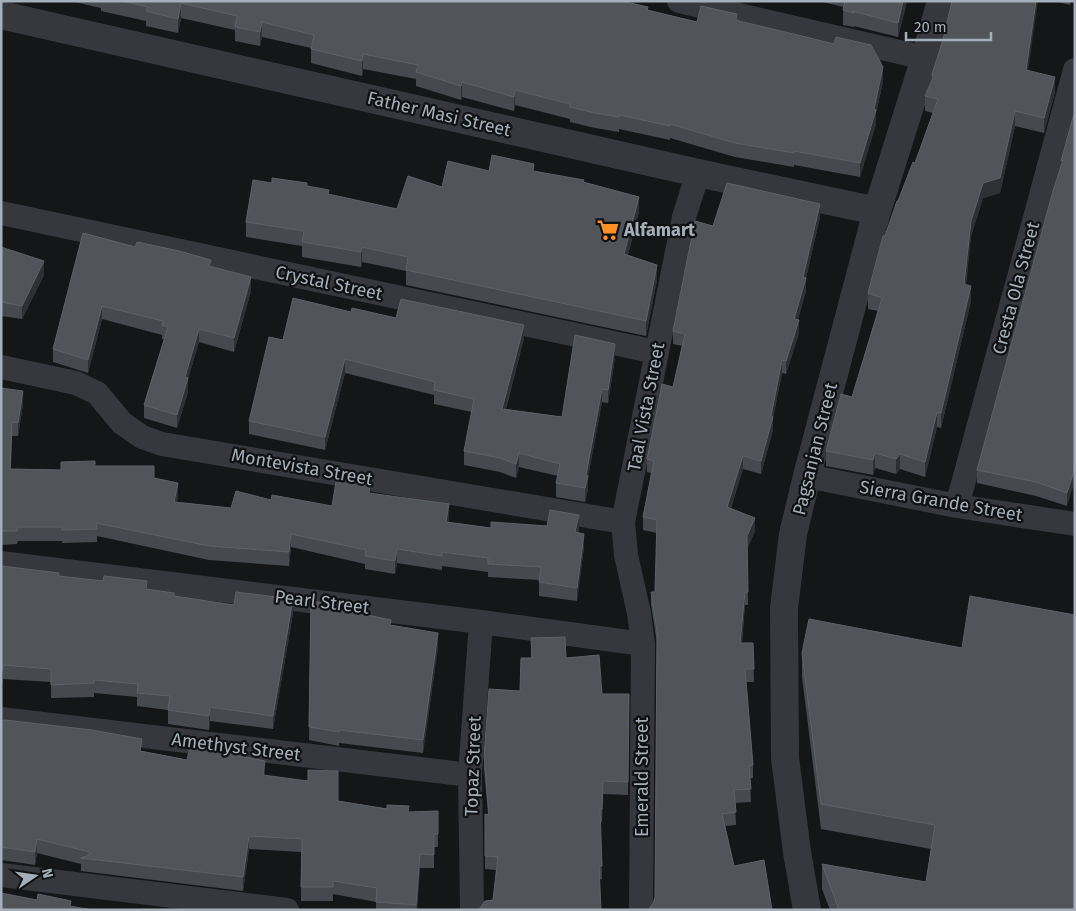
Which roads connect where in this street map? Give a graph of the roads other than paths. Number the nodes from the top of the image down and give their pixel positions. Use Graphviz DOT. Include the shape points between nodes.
graph roads {
  1 [pos="679,1"];
  2 [pos="941,1"];
  3 [pos="1,16"];
  4 [pos="925,58"];
  5 [pos="1075,70"];
  6 [pos="698,173"];
  7 [pos="877,211"];
  8 [pos="1,213"];
  9 [pos="656,352"];
  10 [pos="1,367"];
  11 [pos="807,476"];
  12 [pos="957,506"];
  13 [pos="623,522"];
  14 [pos="1075,524"];
  15 [pos="1,563"];
  16 [pos="482,622"];
  17 [pos="643,644"];
  18 [pos="1,719"];
  19 [pos="470,775"];
  20 [pos="1,874"];
  21 [pos="287,910"];
  22 [pos="472,910"];
  23 [pos="642,910"];
  24 [pos="807,910"];
  1 -- 4 [label="street"];
  2 -- 4 [label="street, Pagsanjan Street"];
  3 -- 6 [label="street, Father Masi Street"];
  4 -- 7 [label="street, Pagsanjan Street"];
  5 -- 12 [label="street, Cresta Ola Street"];
  6 -- 7 [label="street, Father Masi Street"];
  6 -- 9 [label="street, Taal Vista Street" via="684,217"];
  7 -- 11 [label="street, Pagsanjan Street"];
  8 -- 9 [label="street, Crystal Street"];
  9 -- 13 [label="street, Taal Vista Street"];
  10 -- 13 [label="street, Montevista Street" via="76,383 97,393 122,423 142,437 162,444"];
  11 -- 12 [label="street, Sierra Grande Street"];
  11 -- 24 [label="street, Pagsanjan Street" via="793,534 784,608 786,758 796,852"];
  12 -- 14 [label="street, Sierra Grande Street"];
  13 -- 17 [label="street, Taal Vista Street" via="626,556"];
  15 -- 16 [label="street, Pearl Street"];
  16 -- 17 [label="street, Pearl Street"];
  16 -- 19 [label="street, Topaz Street"];
  17 -- 23 [label="street, Emerald Street"];
  18 -- 19 [label="street, Amethyst Street"];
  19 -- 22 [label="street, Topaz Street"];
  20 -- 21 [label="street"];
}
